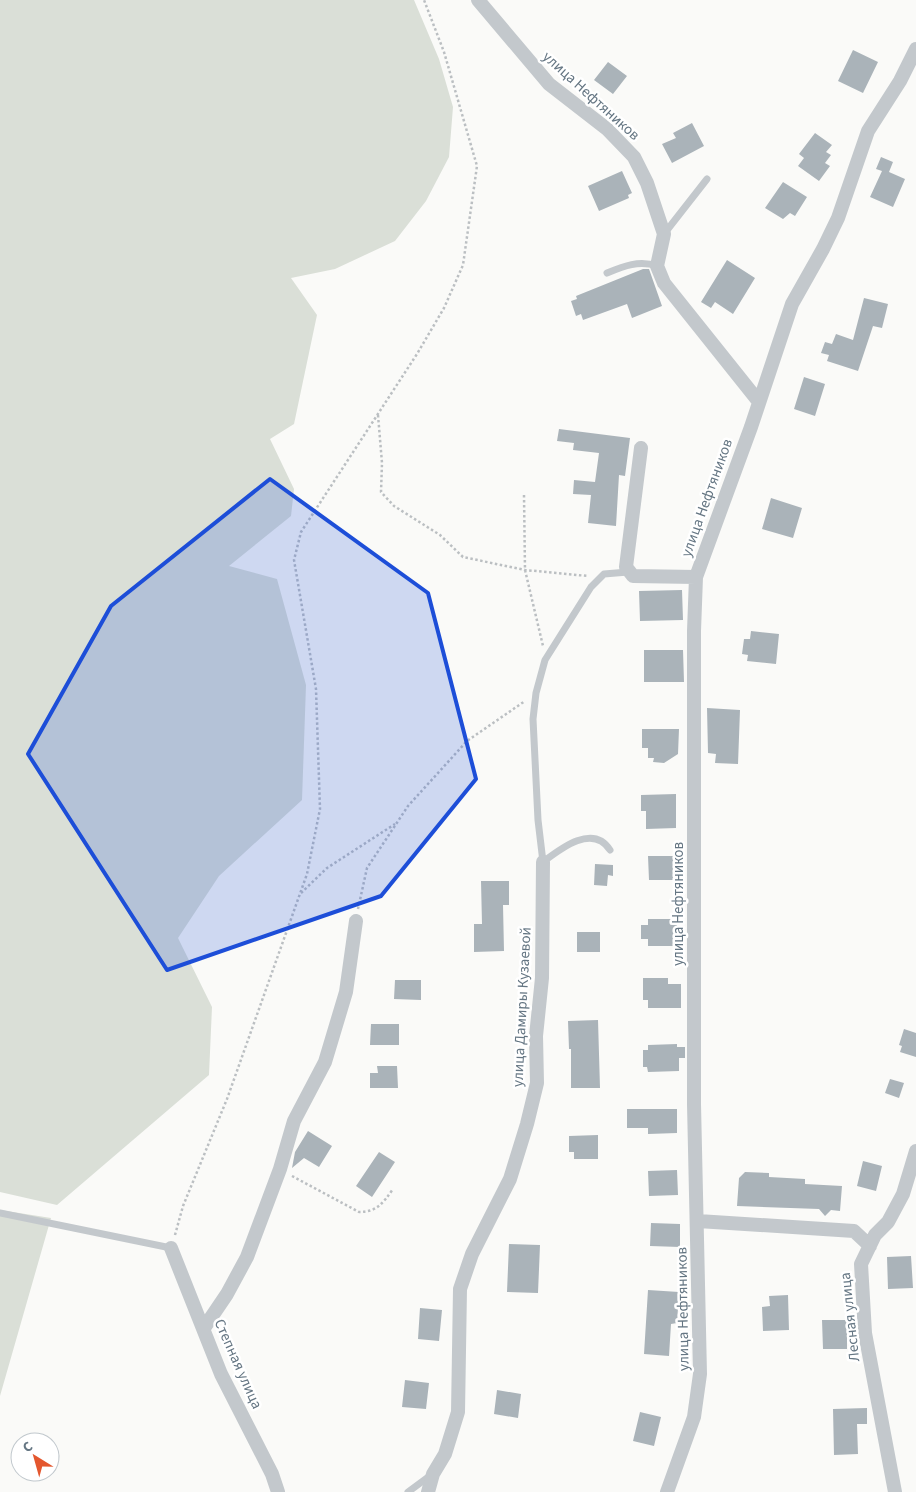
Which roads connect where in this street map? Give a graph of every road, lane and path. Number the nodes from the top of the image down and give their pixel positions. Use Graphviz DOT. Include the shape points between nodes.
graph roads {
  1 [pos="424,0"];
  2 [pos="478,0"];
  3 [pos="916,49"];
  4 [pos="707,179"];
  5 [pos="664,234"];
  6 [pos="657,266"];
  7 [pos="607,273"];
  8 [pos="760,402"];
  9 [pos="378,414"];
  10 [pos="641,448"];
  11 [pos="524,495"];
  12 [pos="525,570"];
  13 [pos="628,572"];
  14 [pos="604,574"];
  15 [pos="696,577"];
  16 [pos="545,660"];
  17 [pos="536,693"];
  18 [pos="396,823"];
  19 [pos="610,850"];
  20 [pos="544,862"];
  21 [pos="300,895"];
  22 [pos="356,921"];
  23 [pos="916,1151"];
  24 [pos="280,1169"];
  25 [pos="393,1189"];
  26 [pos="0,1213"];
  27 [pos="698,1221"];
  28 [pos="870,1246"];
  29 [pos="171,1248"];
  30 [pos="204,1328"];
  31 [pos="433,1474"];
  32 [pos="278,1492"];
  33 [pos="408,1492"];
  34 [pos="428,1492"];
  35 [pos="668,1492"];
  36 [pos="895,1492"];
  1 -- 9 [label="path" via="444,52 477,166 463,265 444,308"];
  2 -- 5 [label="street, улица Нефтяников" via="549,84 613,134 634,157 648,183"];
  3 -- 8 [label="street, улица Нефтяников" via="868,131 838,218 792,304"];
  4 -- 5 [label="lane"];
  5 -- 6 [label="street, улица Нефтяников"];
  6 -- 7 [label="lane" via="645,262"];
  6 -- 8 [label="street" via="664,283"];
  8 -- 15 [label="street, улица Нефтяников"];
  9 -- 12 [label="path" via="381,492 394,506 440,534 463,558"];
  9 -- 21 [label="path" via="301,532 294,560 316,689 320,747 320,809"];
  10 -- 13 [label="street" via="626,567"];
  11 -- 12 [label="path"];
  12 -- 14 [label="path" via="583,576"];
  12 -- 16 [label="path"];
  13 -- 14 [label="lane"];
  13 -- 15 [label="street" via="633,576"];
  14 -- 16 [label="lane" via="591,587"];
  15 -- 27 [label="street, улица Нефтяников" via="694,1008"];
  16 -- 17 [label="lane"];
  17 -- 18 [label="path" via="467,741"];
  17 -- 20 [label="lane" via="533,719 538,820"];
  18 -- 21 [label="path" via="327,868"];
  18 -- 22 [label="path" via="367,868"];
  19 -- 20 [label="lane" via="600,842 576,840"];
  20 -- 31 [label="street, улица Дамиры Кузаевой" via="537,1083 510,1179 472,1254 460,1289 458,1412 445,1454"];
  21 -- 29 [label="path" via="227,1099 182,1206"];
  22 -- 24 [label="street" via="346,992 334,1038 294,1121"];
  23 -- 28 [label="street, Лесная улица" via="903,1194"];
  24 -- 25 [label="path" via="359,1212 370,1212 380,1207"];
  24 -- 30 [label="street" via="247,1257"];
  26 -- 29 [label="lane"];
  27 -- 28 [label="street" via="854,1232"];
  27 -- 35 [label="street, улица Нефтяников" via="700,1374 694,1417"];
  28 -- 36 [label="street, Лесная улица" via="861,1264 865,1333"];
  29 -- 30 [label="street, Степная улица"];
  30 -- 32 [label="street, Степная улица" via="221,1374"];
  31 -- 33 [label="lane"];
  31 -- 34 [label="street, улица Дамиры Кузаевой"];
}
